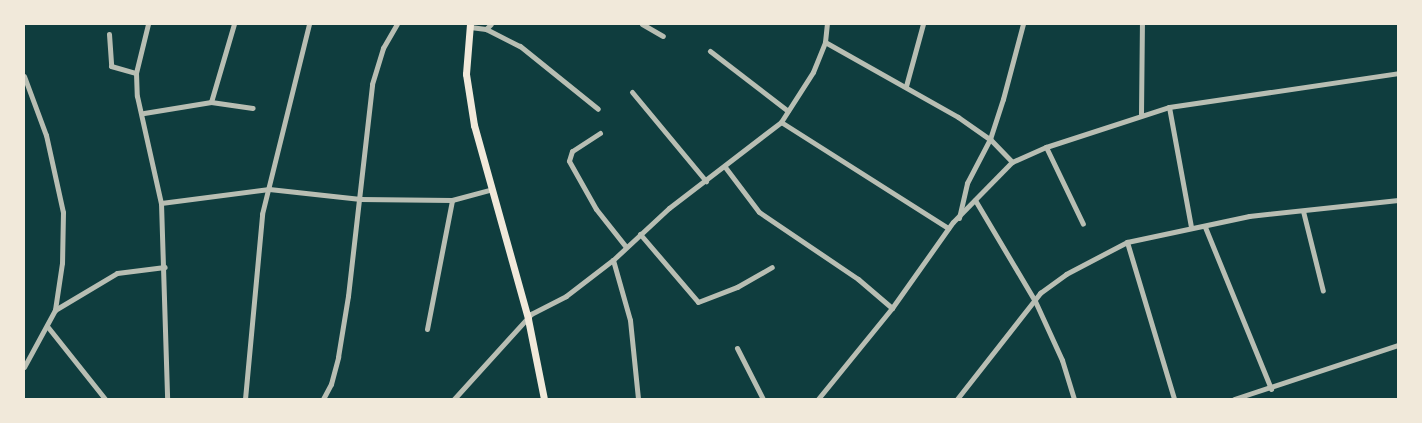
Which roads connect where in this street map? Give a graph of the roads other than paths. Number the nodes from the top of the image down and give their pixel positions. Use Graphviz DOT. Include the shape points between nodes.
graph roads {
  1 [pos="148,24"];
  2 [pos="234,24"];
  3 [pos="309,24"];
  4 [pos="398,24"];
  5 [pos="491,24"];
  6 [pos="642,24"];
  7 [pos="827,24"];
  8 [pos="923,24"];
  9 [pos="1023,24"];
  10 [pos="1142,24"];
  11 [pos="470,25"];
  12 [pos="486,29"];
  13 [pos="109,34"];
  14 [pos="663,36"];
  15 [pos="825,42"];
  16 [pos="710,51"];
  17 [pos="136,73"];
  18 [pos="1398,73"];
  19 [pos="24,76"];
  20 [pos="906,86"];
  21 [pos="632,92"];
  22 [pos="211,102"];
  23 [pos="1169,107"];
  24 [pos="253,108"];
  25 [pos="598,109"];
  26 [pos="788,111"];
  27 [pos="144,113"];
  28 [pos="1141,114"];
  29 [pos="781,122"];
  30 [pos="600,133"];
  31 [pos="990,139"];
  32 [pos="1046,147"];
  33 [pos="1012,162"];
  34 [pos="726,167"];
  35 [pos="706,181"];
  36 [pos="269,189"];
  37 [pos="490,190"];
  38 [pos="360,199"];
  39 [pos="452,200"];
  40 [pos="975,200"];
  41 [pos="1398,200"];
  42 [pos="161,204"];
  43 [pos="1303,211"];
  44 [pos="959,218"];
  45 [pos="1083,224"];
  46 [pos="1191,227"];
  47 [pos="1205,227"];
  48 [pos="948,228"];
  49 [pos="640,234"];
  50 [pos="1127,242"];
  51 [pos="626,247"];
  52 [pos="613,260"];
  53 [pos="166,267"];
  54 [pos="772,267"];
  55 [pos="1323,291"];
  56 [pos="1036,301"];
  57 [pos="892,308"];
  58 [pos="55,310"];
  59 [pos="528,319"];
  60 [pos="47,326"];
  61 [pos="427,330"];
  62 [pos="1398,345"];
  63 [pos="737,348"];
  64 [pos="24,367"];
  65 [pos="1272,389"];
  66 [pos="105,399"];
  67 [pos="167,399"];
  68 [pos="245,399"];
  69 [pos="323,399"];
  70 [pos="454,399"];
  71 [pos="544,399"];
  72 [pos="638,399"];
  73 [pos="763,399"];
  74 [pos="818,399"];
  75 [pos="957,399"];
  76 [pos="1074,399"];
  77 [pos="1174,399"];
  78 [pos="1234,399"];
  1 -- 17 [label="street"];
  2 -- 22 [label="street"];
  3 -- 36 [label="street"];
  4 -- 38 [label="street" via="383,48 372,84"];
  5 -- 12 [label="street"];
  6 -- 14 [label="street"];
  7 -- 15 [label="street"];
  8 -- 20 [label="street"];
  9 -- 31 [label="street"];
  10 -- 28 [label="street"];
  11 -- 12 [label="street"];
  11 -- 37 [label="main road" via="466,74"];
  12 -- 25 [label="street" via="520,46"];
  13 -- 17 [label="street" via="111,66"];
  15 -- 20 [label="street"];
  15 -- 26 [label="street" via="813,72"];
  16 -- 26 [label="street"];
  17 -- 27 [label="street" via="137,96"];
  18 -- 23 [label="street"];
  19 -- 58 [label="street" via="46,135 63,212 62,262"];
  20 -- 31 [label="street"];
  21 -- 35 [label="street"];
  22 -- 24 [label="street"];
  22 -- 27 [label="street"];
  23 -- 28 [label="street"];
  23 -- 46 [label="street"];
  26 -- 29 [label="street"];
  27 -- 42 [label="street"];
  28 -- 32 [label="street"];
  29 -- 34 [label="street"];
  29 -- 48 [label="street"];
  30 -- 51 [label="street" via="572,151 569,162 596,209"];
  31 -- 33 [label="street"];
  31 -- 44 [label="street" via="967,183"];
  32 -- 33 [label="street"];
  32 -- 45 [label="street"];
  33 -- 40 [label="street"];
  34 -- 35 [label="street"];
  34 -- 57 [label="street" via="759,212 858,280"];
  35 -- 49 [label="street"];
  36 -- 38 [label="street"];
  36 -- 42 [label="street"];
  36 -- 68 [label="street" via="262,214"];
  37 -- 39 [label="street"];
  37 -- 59 [label="main road"];
  38 -- 39 [label="street"];
  38 -- 69 [label="street" via="338,357"];
  39 -- 61 [label="street"];
  40 -- 44 [label="street"];
  40 -- 56 [label="street"];
  41 -- 43 [label="street"];
  42 -- 53 [label="street"];
  43 -- 47 [label="street" via="1248,216"];
  43 -- 55 [label="street"];
  44 -- 48 [label="street"];
  46 -- 47 [label="street"];
  46 -- 50 [label="street"];
  47 -- 65 [label="street"];
  48 -- 57 [label="street"];
  49 -- 51 [label="street"];
  49 -- 54 [label="street" via="698,302"];
  50 -- 56 [label="street" via="1066,274"];
  50 -- 77 [label="street"];
  51 -- 52 [label="street"];
  52 -- 59 [label="street" via="566,296 544,306"];
  52 -- 72 [label="street" via="630,320"];
  53 -- 58 [label="street" via="118,273"];
  53 -- 67 [label="street" via="163,341"];
  56 -- 75 [label="street"];
  56 -- 76 [label="street" via="1062,360"];
  57 -- 74 [label="street"];
  58 -- 60 [label="street"];
  59 -- 70 [label="street"];
  59 -- 71 [label="main road"];
  60 -- 64 [label="street"];
  60 -- 66 [label="street"];
  62 -- 65 [label="street"];
  63 -- 73 [label="street"];
  65 -- 78 [label="street"];
}
